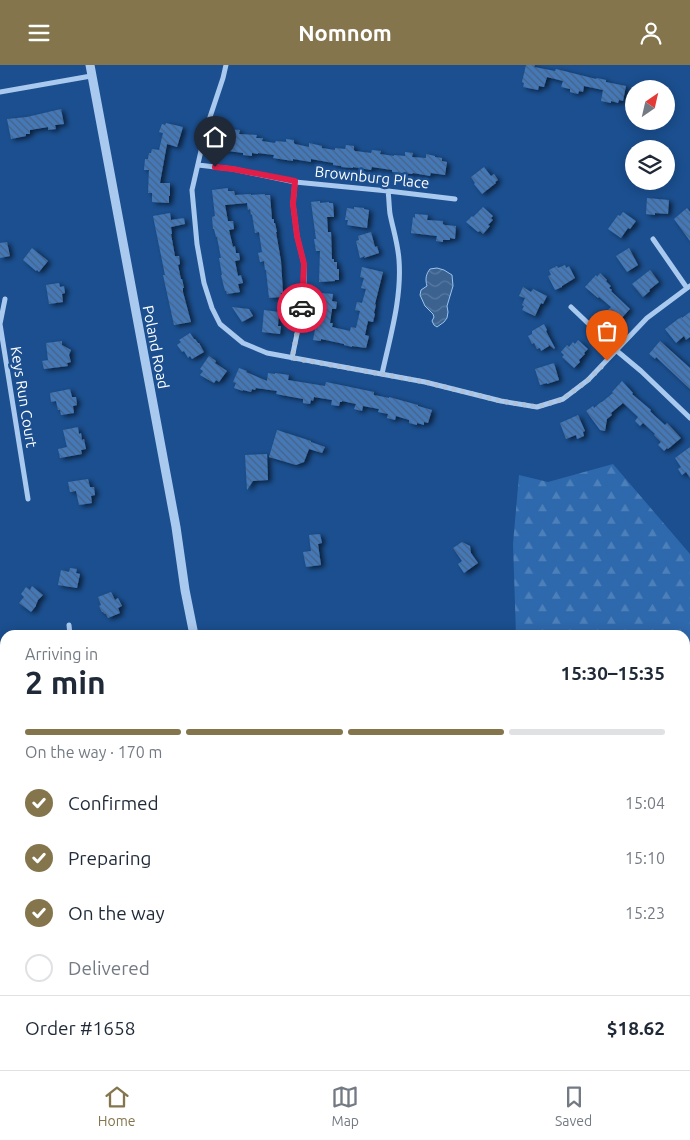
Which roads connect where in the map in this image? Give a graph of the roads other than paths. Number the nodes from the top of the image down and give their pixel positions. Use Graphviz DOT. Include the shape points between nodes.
graph roads {
  1 [pos="90,65"];
  2 [pos="226,65"];
  3 [pos="91,76"];
  4 [pos="0,92"];
  5 [pos="198,165"];
  6 [pos="295,181"];
  7 [pos="388,191"];
  8 [pos="455,199"];
  9 [pos="652,239"];
  10 [pos="688,287"];
  11 [pos="0,304"];
  12 [pos="571,307"];
  13 [pos="617,351"];
  14 [pos="292,358"];
  15 [pos="382,374"];
  16 [pos="690,419"];
  17 [pos="28,499"];
  18 [pos="68,625"];
  19 [pos="69,630"];
  20 [pos="193,630"];
  1 -- 3 [label="street, Poland Road"];
  2 -- 5 [label="street"];
  3 -- 4 [label="street"];
  3 -- 20 [label="street, Poland Road"];
  5 -- 6 [label="street, Brownburg Place"];
  5 -- 14 [label="street" via="192,189 196,244 204,283 220,325 243,343 267,353"];
  6 -- 7 [label="street, Brownburg Place"];
  6 -- 14 [label="street" via="293,204 304,281 303,305"];
  7 -- 8 [label="street, Brownburg Place"];
  7 -- 15 [label="street" via="400,277"];
  9 -- 10 [label="street"];
  10 -- 13 [label="street" via="647,319"];
  11 -- 17 [label="street, Keys Run Court" via="5,299 0,324"];
  12 -- 13 [label="street"];
  13 -- 15 [label="street" via="563,399 537,407"];
  13 -- 16 [label="street"];
  14 -- 15 [label="street"];
  18 -- 19 [label="street"];
}
